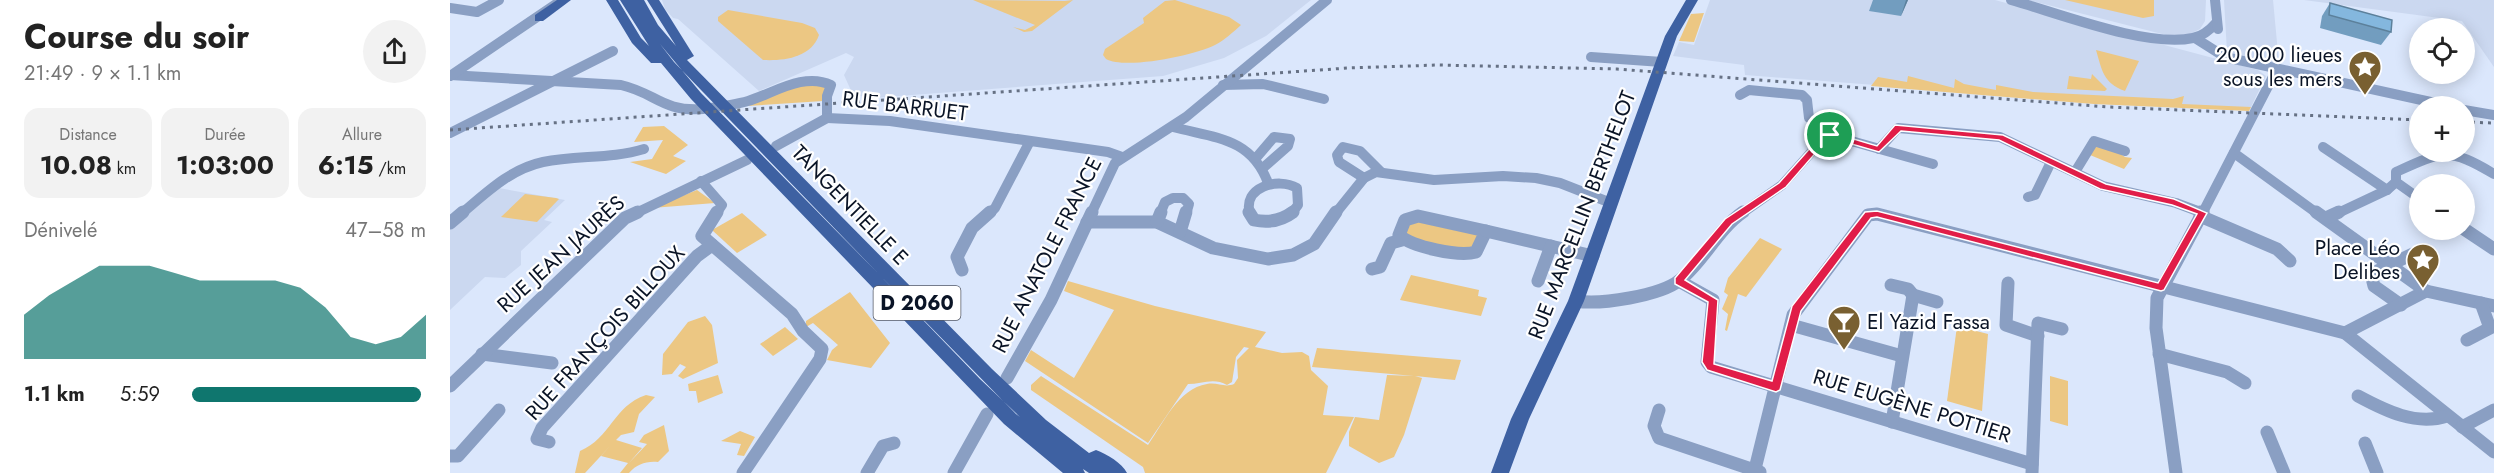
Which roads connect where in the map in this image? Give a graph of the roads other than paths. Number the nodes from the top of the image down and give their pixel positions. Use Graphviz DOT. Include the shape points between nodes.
graph roads {
  1 [pos="499,0"];
  2 [pos="554,0"];
  3 [pos="563,0"];
  4 [pos="612,0"];
  5 [pos="626,0"];
  6 [pos="638,0"];
  7 [pos="653,0"];
  8 [pos="1327,0"];
  9 [pos="2011,0"];
  10 [pos="2215,0"];
  11 [pos="1689,1"];
  12 [pos="450,8"];
  13 [pos="534,19"];
  14 [pos="2199,40"];
  15 [pos="614,51"];
  16 [pos="1591,57"];
  17 [pos="1662,62"];
  18 [pos="692,66"];
  19 [pos="2277,69"];
  20 [pos="450,75"];
  21 [pos="551,82"];
  22 [pos="1223,85"];
  23 [pos="1740,95"];
  24 [pos="696,96"];
  25 [pos="2409,97"];
  26 [pos="1324,99"];
  27 [pos="2475,112"];
  28 [pos="2494,115"];
  29 [pos="827,118"];
  30 [pos="1173,127"];
  31 [pos="450,133"];
  32 [pos="1830,135"];
  33 [pos="1029,143"];
  34 [pos="776,146"];
  35 [pos="2323,147"];
  36 [pos="644,149"];
  37 [pos="1879,149"];
  38 [pos="2125,151"];
  39 [pos="2234,153"];
  40 [pos="1122,157"];
  41 [pos="747,160"];
  42 [pos="2051,162"];
  43 [pos="1933,164"];
  44 [pos="1381,172"];
  45 [pos="2075,172"];
  46 [pos="2494,174"];
  47 [pos="1364,178"];
  48 [pos="701,181"];
  49 [pos="1268,183"];
  50 [pos="2391,186"];
  51 [pos="2409,194"];
  52 [pos="2028,197"];
  53 [pos="1611,203"];
  54 [pos="2201,215"];
  55 [pos="2326,218"];
  56 [pos="1087,222"];
  57 [pos="1157,222"];
  58 [pos="450,223"];
  59 [pos="1486,231"];
  60 [pos="1180,232"];
  61 [pos="2475,236"];
  62 [pos="1402,240"];
  63 [pos="712,245"];
  64 [pos="1551,246"];
  65 [pos="2494,249"];
  66 [pos="2426,252"];
  67 [pos="1593,256"];
  68 [pos="2290,261"];
  69 [pos="2389,265"];
  70 [pos="1372,269"];
  71 [pos="962,270"];
  72 [pos="1538,281"];
  73 [pos="1679,281"];
  74 [pos="2008,283"];
  75 [pos="1891,285"];
  76 [pos="2161,288"];
  77 [pos="2421,294"];
  78 [pos="1913,295"];
  79 [pos="1576,301"];
  80 [pos="1937,302"];
  81 [pos="2488,304"];
  82 [pos="2401,305"];
  83 [pos="1791,325"];
  84 [pos="2062,329"];
  85 [pos="2345,333"];
  86 [pos="2038,336"];
  87 [pos="2467,340"];
  88 [pos="482,354"];
  89 [pos="2159,354"];
  90 [pos="1902,357"];
  91 [pos="552,363"];
  92 [pos="1007,378"];
  93 [pos="2245,383"];
  94 [pos="450,387"];
  95 [pos="1776,387"];
  96 [pos="2358,396"];
  97 [pos="1014,401"];
  98 [pos="499,410"];
  99 [pos="1659,410"];
  100 [pos="2494,410"];
  101 [pos="987,414"];
  102 [pos="2447,416"];
  103 [pos="1892,422"];
  104 [pos="2462,427"];
  105 [pos="2267,432"];
  106 [pos="549,442"];
  107 [pos="894,443"];
  108 [pos="2365,443"];
  109 [pos="2494,452"];
  110 [pos="450,456"];
  111 [pos="2032,468"];
  112 [pos="1757,472"];
  113 [pos="743,473"];
  114 [pos="867,473"];
  115 [pos="954,473"];
  116 [pos="1076,473"];
  117 [pos="1102,473"];
  118 [pos="1118,473"];
  119 [pos="1500,473"];
  120 [pos="2176,473"];
  121 [pos="2284,473"];
  122 [pos="2377,473"];
  1 -- 12 [label="street" via="477,12"];
  2 -- 13 [label="main road"];
  3 -- 13 [label="main road"];
  4 -- 24 [label="main road" via="636,40"];
  5 -- 24 [label="main road, D 2060" via="662,56"];
  6 -- 18 [label="main road, TANGENTIELLE E / D 2060" via="653,26"];
  7 -- 18 [label="main road"];
  8 -- 22 [label="street, RUE ANATOLE FRANCE"];
  9 -- 14 [label="street" via="2169,43"];
  10 -- 14 [label="street" via="2216,34"];
  11 -- 17 [label="main road, RUE MARCELLIN BERTHELOT"];
  13 -- 20 [label="street"];
  14 -- 19 [label="street" via="2220,55"];
  15 -- 21 [label="street"];
  16 -- 17 [label="street"];
  17 -- 53 [label="main road, RUE MARCELLIN BERTHELOT"];
  18 -- 97 [label="main road, TANGENTIELLE E / D 2060" via="714,95"];
  19 -- 25 [label="street"];
  19 -- 39 [label="street"];
  20 -- 21 [label="street"];
  21 -- 29 [label="street, RUE BARRUET" via="629,87 652,96 664,106 678,108 741,103 793,84 823,81 831,85"];
  21 -- 31 [label="street"];
  22 -- 26 [label="street" via="1263,84"];
  22 -- 30 [label="street, RUE ANATOLE FRANCE"];
  23 -- 32 [label="street" via="1749,90 1802,95 1809,118 1826,125"];
  24 -- 116 [label="main road, TANGENTIELLE E / D 2060" via="962,372 1010,419"];
  27 -- 28 [label="street"];
  29 -- 33 [label="street, RUE BARRUET" via="890,121"];
  29 -- 34 [label="street"];
  30 -- 40 [label="street, RUE ANATOLE FRANCE"];
  30 -- 49 [label="street" via="1234,143 1260,163"];
  32 -- 37 [label="street"];
  32 -- 73 [label="street" via="1782,185 1729,222"];
  33 -- 40 [label="street, RUE BARRUET"];
  33 -- 71 [label="street" via="995,208 972,228 957,257"];
  35 -- 50 [label="street"];
  36 -- 58 [label="street" via="626,156 530,165 493,187"];
  37 -- 42 [label="street" via="1895,129 1902,127 2000,137"];
  37 -- 43 [label="street"];
  38 -- 45 [label="street" via="2094,141"];
  39 -- 54 [label="street"];
  39 -- 55 [label="street"];
  40 -- 56 [label="street, RUE ANATOLE FRANCE" via="1108,175"];
  41 -- 48 [label="street, RUE JEAN JAURÈS"];
  42 -- 45 [label="street"];
  42 -- 52 [label="street" via="2035,195"];
  44 -- 47 [label="street"];
  44 -- 47 [label="street" via="1370,165 1360,150 1343,147 1337,154 1339,162"];
  44 -- 53 [label="street" via="1434,180 1524,176 1551,181"];
  45 -- 54 [label="street" via="2103,186 2174,202"];
  46 -- 50 [label="street" via="2463,155 2441,152 2396,172"];
  47 -- 60 [label="street" via="1347,196 1322,236 1293,255 1268,260 1246,256 1213,248"];
  48 -- 63 [label="street" via="723,205 703,232 702,236"];
  48 -- 88 [label="street, RUE JEAN JAURÈS" via="625,218"];
  49 -- 49 [label="street" via="1256,193 1248,211 1254,220 1273,223 1292,212 1300,194 1288,183"];
  50 -- 51 [label="street"];
  50 -- 55 [label="street"];
  53 -- 67 [label="main road, RUE MARCELLIN BERTHELOT"];
  54 -- 68 [label="street" via="2277,249"];
  54 -- 76 [label="street"];
  55 -- 69 [label="street"];
  56 -- 57 [label="street"];
  56 -- 92 [label="street, RUE ANATOLE FRANCE" via="1051,300"];
  57 -- 60 [label="street"];
  57 -- 60 [label="street" via="1165,202 1183,198 1189,204"];
  59 -- 62 [label="street" via="1476,252 1466,255"];
  59 -- 62 [label="street" via="1412,216 1400,230"];
  59 -- 64 [label="street"];
  61 -- 65 [label="street"];
  62 -- 70 [label="street" via="1391,243 1380,267"];
  63 -- 106 [label="street, RUE FRANÇOIS BILLOUX" via="697,256 542,428 537,439"];
  63 -- 113 [label="street" via="792,314 822,349"];
  64 -- 67 [label="street"];
  64 -- 72 [label="street"];
  66 -- 69 [label="street" via="2421,250"];
  67 -- 79 [label="main road, RUE MARCELLIN BERTHELOT"];
  69 -- 77 [label="street" via="2409,279"];
  69 -- 82 [label="street" via="2371,274 2372,283"];
  73 -- 79 [label="street" via="1640,296 1592,304"];
  73 -- 95 [label="street, RUE EUGÈNE POTTIER" via="1713,300 1708,365"];
  74 -- 86 [label="street" via="2006,325"];
  75 -- 78 [label="street" via="1908,289"];
  76 -- 83 [label="street" via="1872,214 1863,218 1796,309"];
  76 -- 85 [label="street"];
  76 -- 89 [label="street" via="2155,316"];
  77 -- 81 [label="street"];
  77 -- 82 [label="street"];
  78 -- 80 [label="street"];
  78 -- 90 [label="street"];
  79 -- 119 [label="main road, RUE MARCELLIN BERTHELOT" via="1524,410"];
  81 -- 87 [label="street" via="2490,328"];
  82 -- 85 [label="street"];
  83 -- 90 [label="street"];
  83 -- 95 [label="street"];
  84 -- 86 [label="street" via="2038,323"];
  85 -- 102 [label="street"];
  86 -- 111 [label="street"];
  88 -- 91 [label="street"];
  88 -- 94 [label="street, RUE JEAN JAURÈS"];
  89 -- 93 [label="street" via="2227,372"];
  89 -- 120 [label="street"];
  90 -- 103 [label="street"];
  95 -- 103 [label="street, RUE EUGÈNE POTTIER" via="1844,401"];
  95 -- 112 [label="street"];
  96 -- 102 [label="street" via="2380,408 2430,421"];
  97 -- 117 [label="main road, TANGENTIELLE E / D 2060"];
  97 -- 118 [label="main road"];
  98 -- 110 [label="street" via="458,456"];
  99 -- 112 [label="street" via="1654,426 1659,438"];
  100 -- 104 [label="street"];
  101 -- 115 [label="street"];
  102 -- 104 [label="street"];
  103 -- 111 [label="street, RUE EUGÈNE POTTIER"];
  104 -- 109 [label="street"];
  105 -- 121 [label="street"];
  107 -- 114 [label="street" via="883,446"];
  108 -- 122 [label="street"];
}
